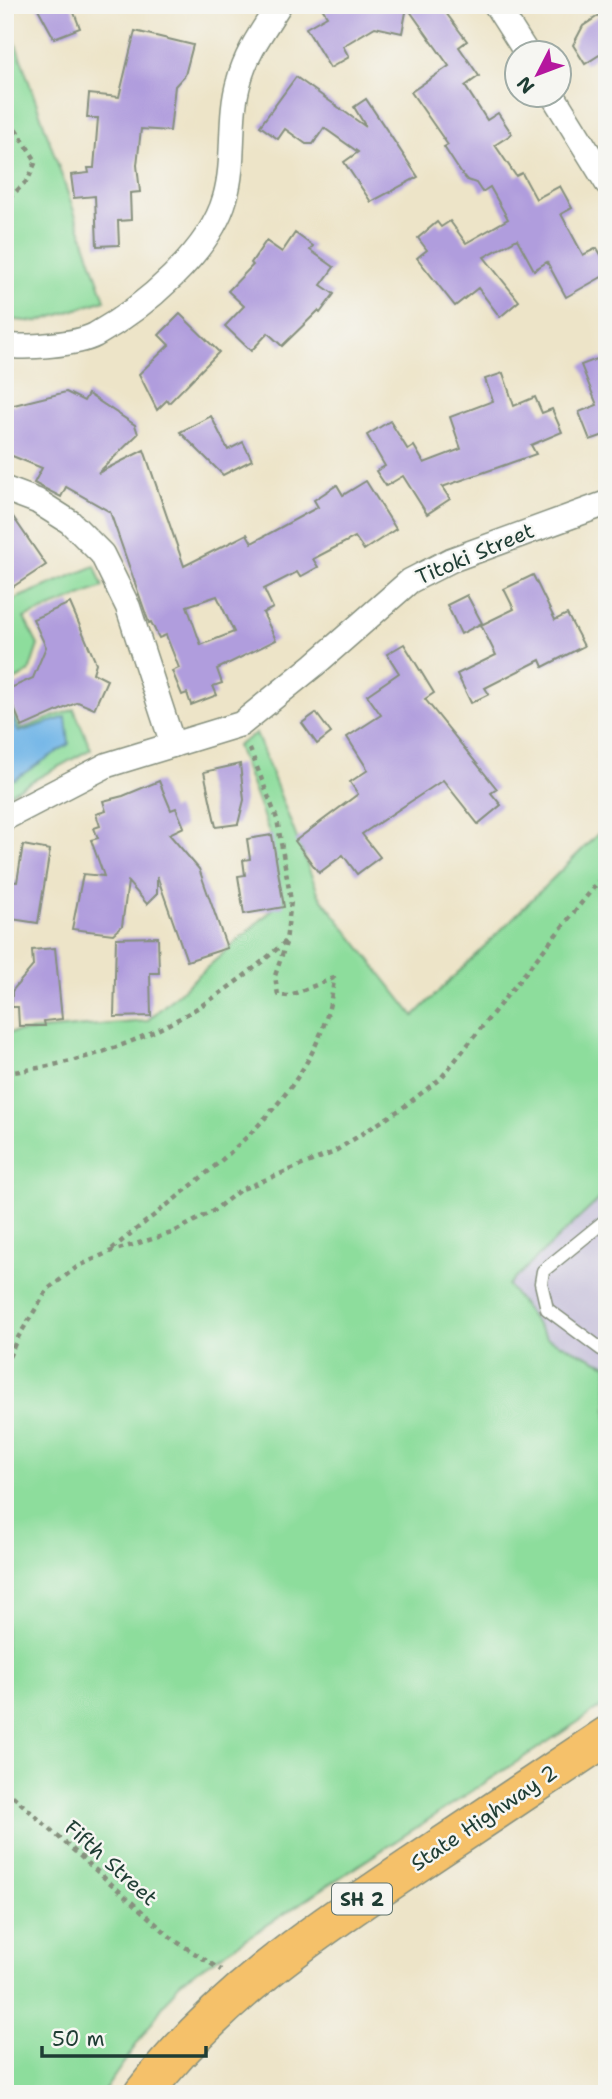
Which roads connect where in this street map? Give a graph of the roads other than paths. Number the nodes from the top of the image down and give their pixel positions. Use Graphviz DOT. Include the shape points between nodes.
graph roads {
  1 [pos="279,5"];
  2 [pos="496,5"];
  3 [pos="517,38"];
  4 [pos="561,108"];
  5 [pos="607,183"];
  6 [pos="5,345"];
  7 [pos="5,489"];
  8 [pos="607,503"];
  9 [pos="173,745"];
  10 [pos="5,818"];
  11 [pos="607,1219"];
  12 [pos="607,1350"];
  13 [pos="607,1736"];
  14 [pos="144,2094"];
  1 -- 6 [label="street" via="238,81 225,198 209,237 155,290 93,336"];
  2 -- 3 [label="street"];
  4 -- 5 [label="street"];
  7 -- 9 [label="street" via="37,501 70,522 102,554 128,607"];
  8 -- 9 [label="street, Titoki Street" via="451,559 410,581 240,724"];
  9 -- 10 [label="street, Titoki Street" via="107,765"];
  11 -- 12 [label="lane" via="543,1270 541,1283 547,1309"];
  13 -- 14 [label="highway, State Highway 2 / SH 2" via="346,1910 244,1985"];
}
